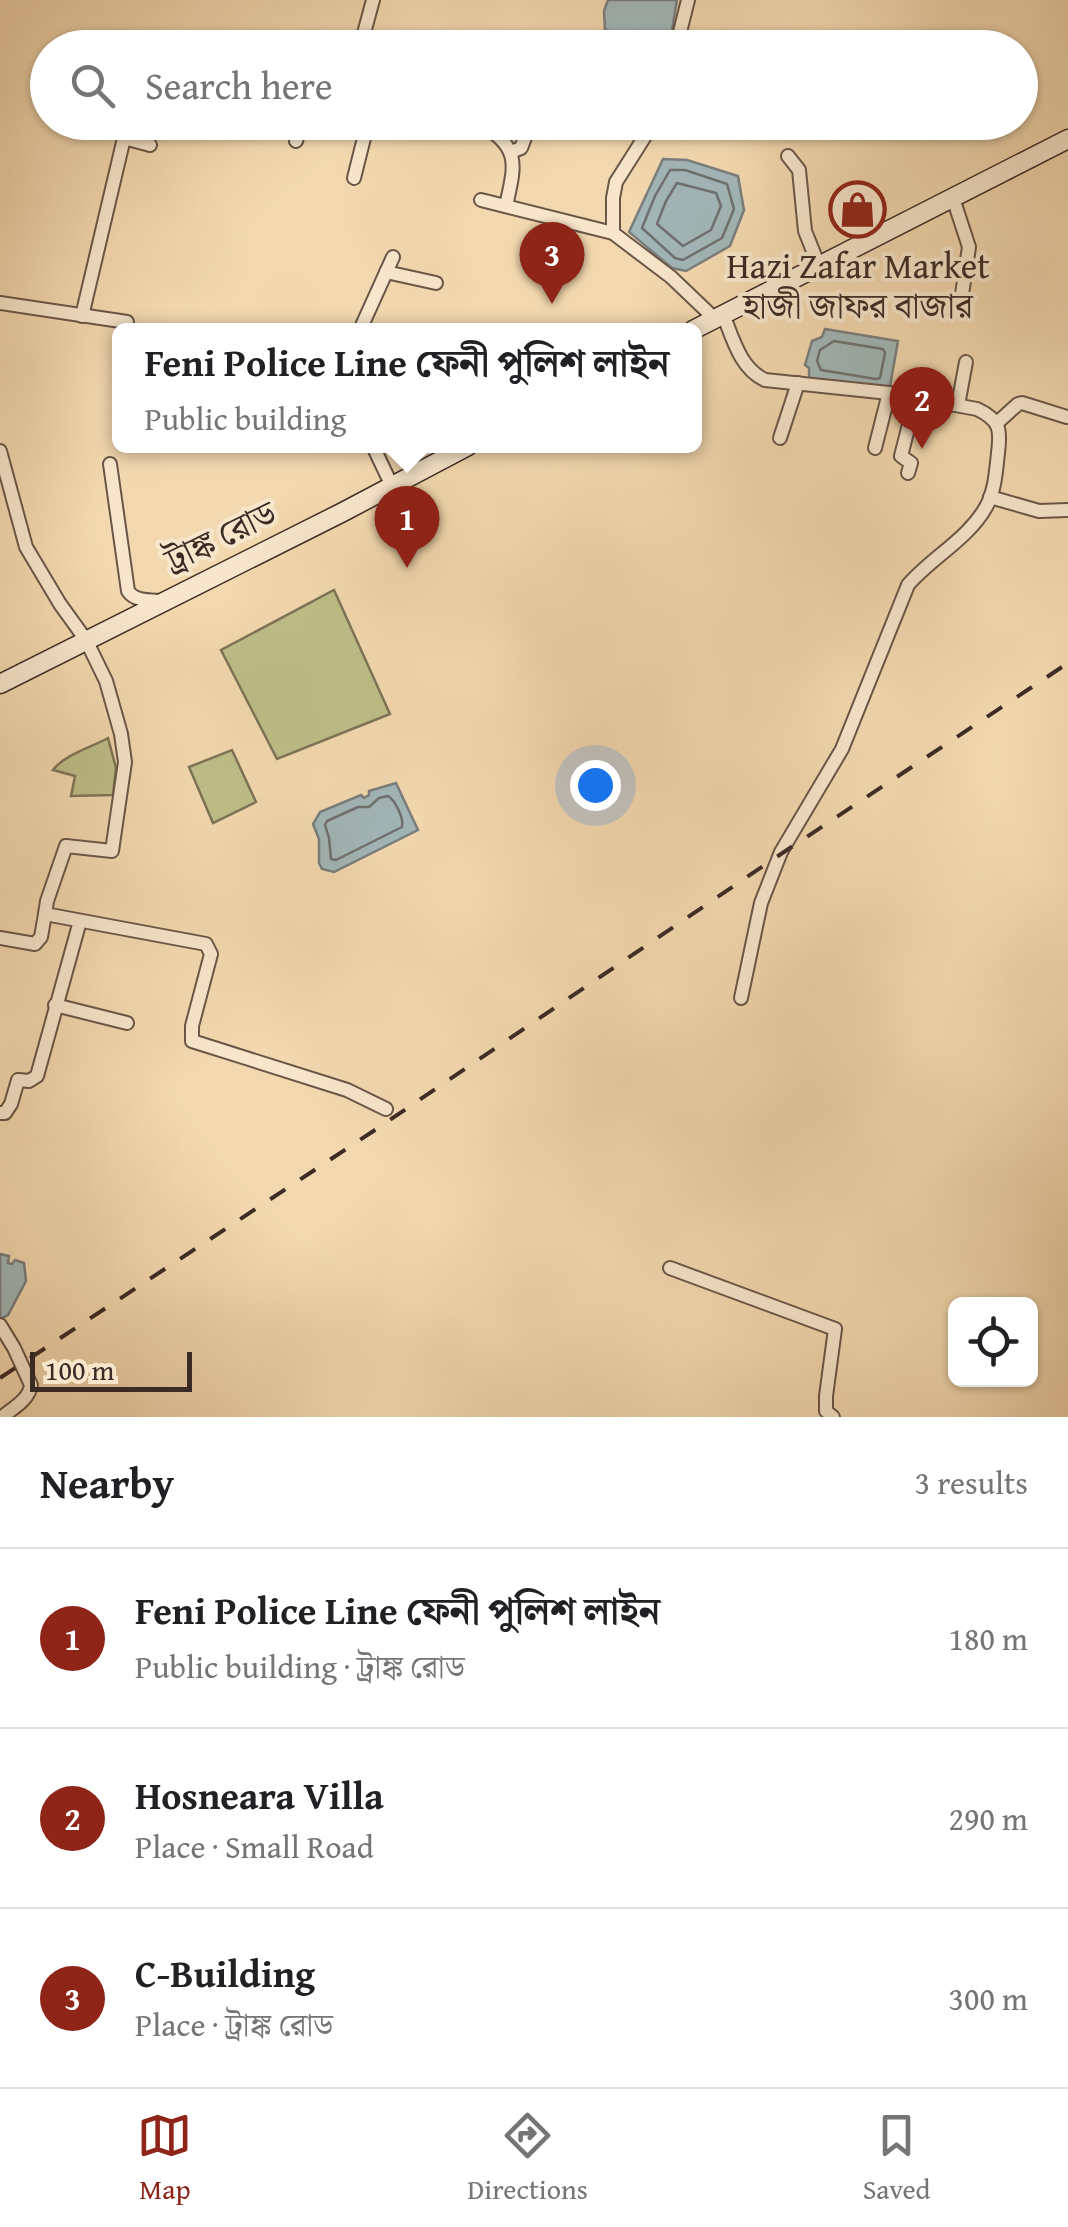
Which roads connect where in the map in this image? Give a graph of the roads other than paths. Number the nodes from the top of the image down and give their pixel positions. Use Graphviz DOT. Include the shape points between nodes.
graph roads {
  1 [pos="373,0"];
  2 [pos="688,0"];
  3 [pos="365,30"];
  4 [pos="680,30"];
  5 [pos="1068,139"];
  6 [pos="124,140"];
  7 [pos="133,140"];
  8 [pos="364,140"];
  9 [pos="502,140"];
  10 [pos="524,140"];
  11 [pos="643,140"];
  12 [pos="150,144"];
  13 [pos="511,152"];
  14 [pos="788,156"];
  15 [pos="354,178"];
  16 [pos="953,198"];
  17 [pos="481,200"];
  18 [pos="506,206"];
  19 [pos="613,233"];
  20 [pos="393,257"];
  21 [pos="819,266"];
  22 [pos="386,272"];
  23 [pos="436,283"];
  24 [pos="961,301"];
  25 [pos="0,303"];
  26 [pos="82,316"];
  27 [pos="719,317"];
  28 [pos="127,322"];
  29 [pos="363,323"];
  30 [pos="702,326"];
  31 [pos="966,362"];
  32 [pos="932,379"];
  33 [pos="798,382"];
  34 [pos="889,393"];
  35 [pos="991,396"];
  36 [pos="922,398"];
  37 [pos="958,405"];
  38 [pos="980,410"];
  39 [pos="1067,417"];
  40 [pos="997,423"];
  41 [pos="780,438"];
  42 [pos="875,448"];
  43 [pos="0,450"];
  44 [pos="376,453"];
  45 [pos="454,453"];
  46 [pos="110,464"];
  47 [pos="908,473"];
  48 [pos="392,484"];
  49 [pos="990,496"];
  50 [pos="1068,510"];
  51 [pos="164,600"];
  52 [pos="86,640"];
  53 [pos="0,684"];
  54 [pos="45,914"];
  55 [pos="80,921"];
  56 [pos="0,938"];
  57 [pos="740,998"];
  58 [pos="55,1005"];
  59 [pos="127,1023"];
  60 [pos="386,1109"];
  61 [pos="0,1112"];
  62 [pos="670,1268"];
  63 [pos="0,1325"];
  64 [pos="2,1417"];
  65 [pos="833,1417"];
  1 -- 3 [label="street"];
  2 -- 4 [label="street"];
  5 -- 16 [label="main road"];
  6 -- 26 [label="street"];
  7 -- 12 [label="street"];
  8 -- 15 [label="street"];
  9 -- 13 [label="street"];
  10 -- 13 [label="street"];
  11 -- 19 [label="street" via="616,182"];
  13 -- 18 [label="street"];
  14 -- 21 [label="street" via="799,170 805,231"];
  16 -- 21 [label="main road"];
  16 -- 24 [label="street" via="969,247"];
  17 -- 18 [label="street"];
  18 -- 19 [label="street"];
  19 -- 27 [label="street"];
  20 -- 22 [label="street"];
  21 -- 27 [label="main road"];
  22 -- 23 [label="street"];
  22 -- 29 [label="street"];
  25 -- 26 [label="street"];
  26 -- 28 [label="street"];
  27 -- 30 [label="main road"];
  27 -- 33 [label="street" via="752,374"];
  31 -- 37 [label="street"];
  32 -- 36 [label="street"];
  33 -- 34 [label="street"];
  33 -- 41 [label="street"];
  34 -- 36 [label="street"];
  34 -- 42 [label="street"];
  35 -- 38 [label="street"];
  36 -- 37 [label="street"];
  36 -- 47 [label="street" via="901,456 911,463"];
  37 -- 38 [label="street"];
  38 -- 40 [label="street"];
  39 -- 40 [label="street" via="1022,403"];
  40 -- 49 [label="street"];
  43 -- 52 [label="street" via="26,547"];
  44 -- 48 [label="street"];
  45 -- 48 [label="main road, ট্রাঙ্ক রোড"];
  46 -- 51 [label="street" via="128,591 138,599"];
  48 -- 51 [label="main road, ট্রাঙ্ক রোড"];
  49 -- 50 [label="street" via="1039,511"];
  49 -- 57 [label="street" via="968,530 908,586 842,749 780,852"];
  51 -- 52 [label="main road, ট্রাঙ্ক রোড"];
  52 -- 53 [label="main road, ট্রাঙ্ক রোড"];
  52 -- 54 [label="street" via="106,681 125,762 113,848 110,853 66,846"];
  54 -- 55 [label="street"];
  54 -- 56 [label="street" via="35,944"];
  55 -- 58 [label="street"];
  55 -- 60 [label="street" via="206,944 211,954 192,1041 347,1090"];
  58 -- 59 [label="street"];
  58 -- 61 [label="street" via="37,1076 18,1080 11,1104"];
  62 -- 65 [label="street" via="836,1329 826,1396"];
  63 -- 64 [label="street" via="32,1386"];
}
